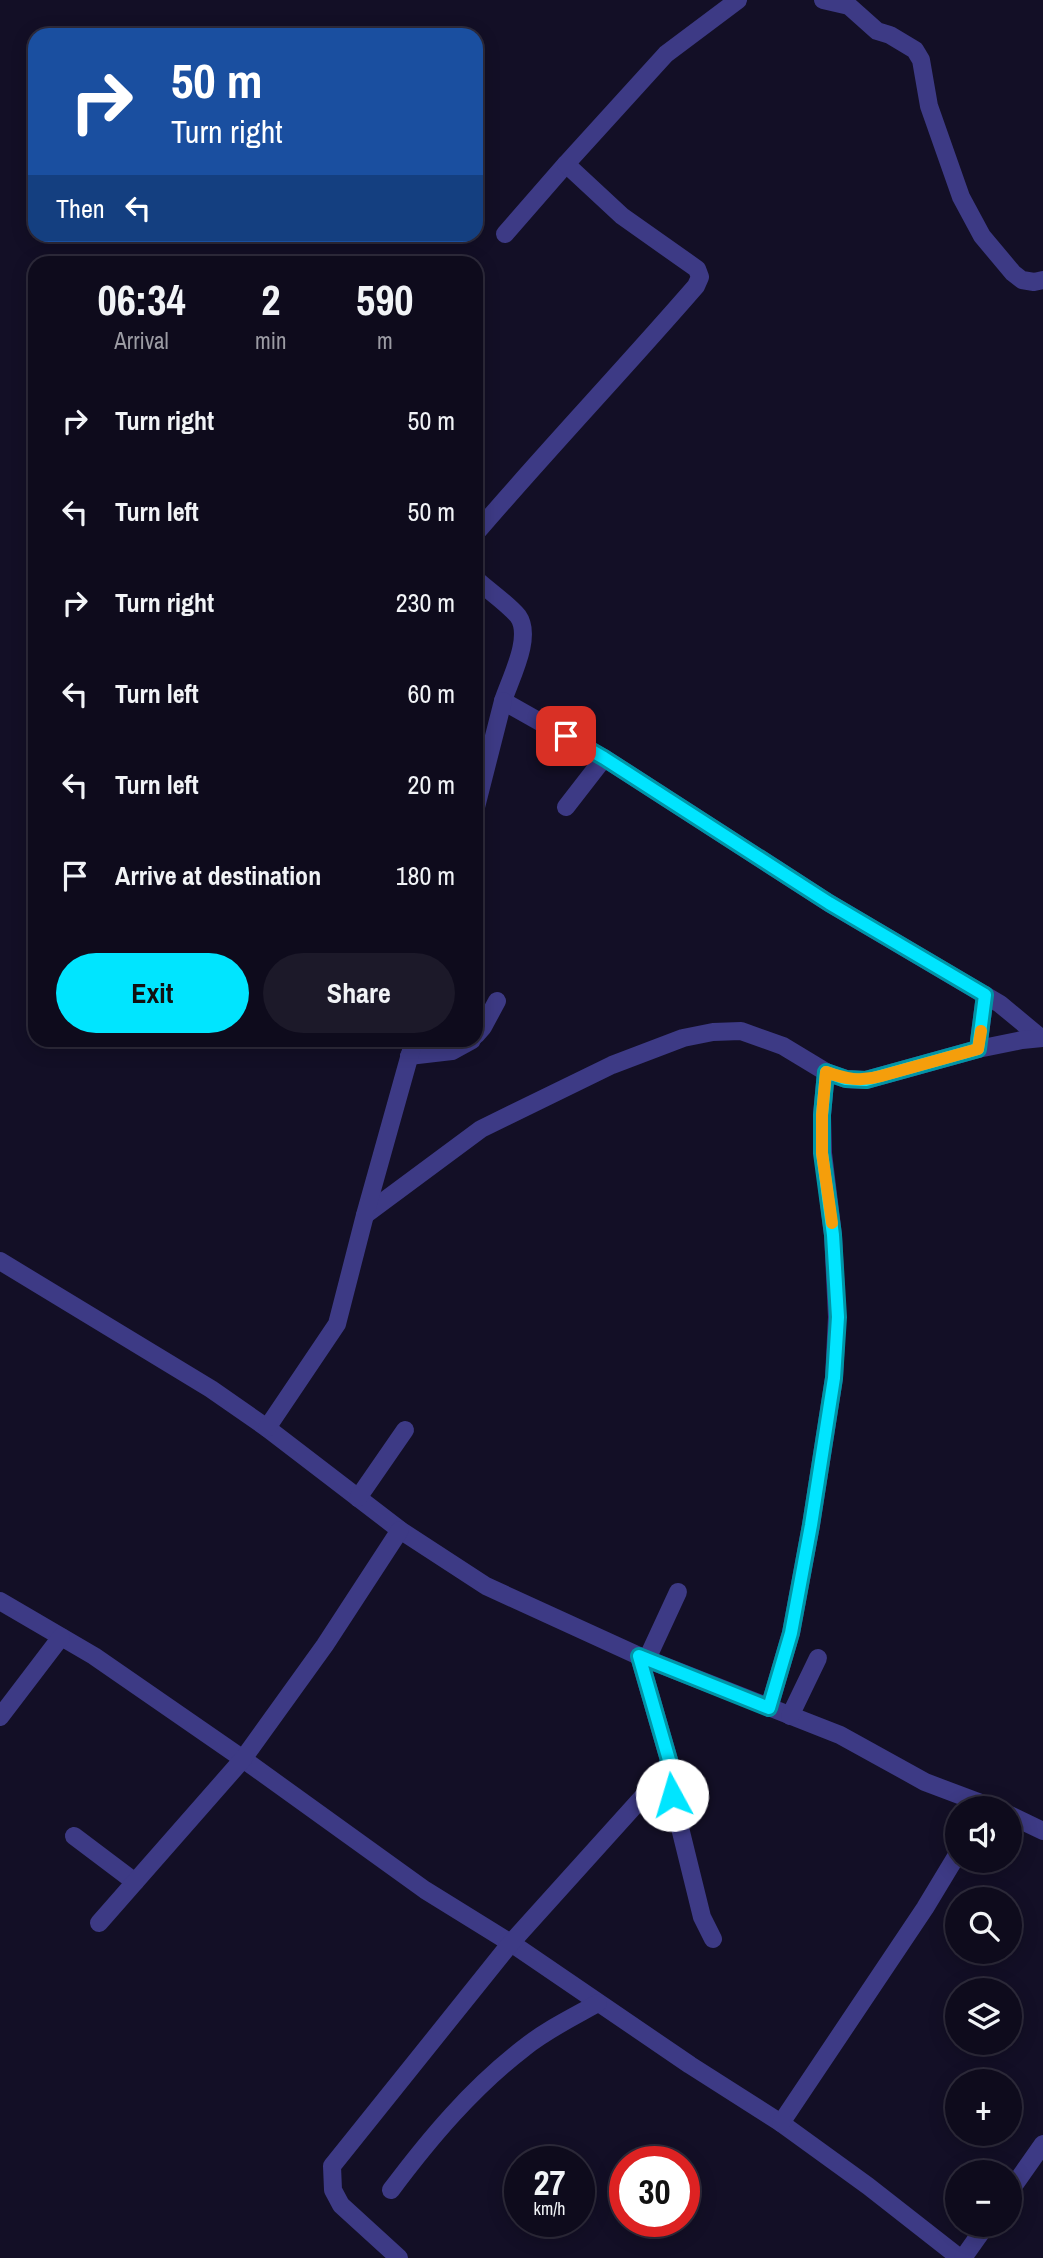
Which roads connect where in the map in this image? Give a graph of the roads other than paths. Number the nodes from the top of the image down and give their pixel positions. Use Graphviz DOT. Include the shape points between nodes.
graph roads {
  1 [pos="738,0"];
  2 [pos="823,0"];
  3 [pos="566,164"];
  4 [pos="505,234"];
  5 [pos="1043,280"];
  6 [pos="483,525"];
  7 [pos="483,585"];
  8 [pos="503,701"];
  9 [pos="604,758"];
  10 [pos="483,780"];
  11 [pos="566,807"];
  12 [pos="985,995"];
  13 [pos="497,1001"];
  14 [pos="483,1027"];
  15 [pos="1042,1038"];
  16 [pos="459,1047"];
  17 [pos="412,1048"];
  18 [pos="978,1049"];
  19 [pos="826,1072"];
  20 [pos="365,1215"];
  21 [pos="0,1261"];
  22 [pos="267,1428"];
  23 [pos="405,1430"];
  24 [pos="358,1499"];
  25 [pos="400,1530"];
  26 [pos="678,1592"];
  27 [pos="0,1601"];
  28 [pos="61,1637"];
  29 [pos="643,1657"];
  30 [pos="818,1658"];
  31 [pos="769,1708"];
  32 [pos="790,1716"];
  33 [pos="0,1717"];
  34 [pos="243,1759"];
  35 [pos="666,1771"];
  36 [pos="961,1796"];
  37 [pos="1022,1821"];
  38 [pos="1043,1831"];
  39 [pos="74,1836"];
  40 [pos="946,1873"];
  41 [pos="135,1882"];
  42 [pos="99,1923"];
  43 [pos="713,1938"];
  44 [pos="510,1944"];
  45 [pos="598,2003"];
  46 [pos="781,2123"];
  47 [pos="1043,2144"];
  48 [pos="1022,2174"];
  49 [pos="391,2190"];
  50 [pos="977,2237"];
  51 [pos="399,2258"];
  52 [pos="961,2258"];
  1 -- 3 [label="street" via="666,54"];
  2 -- 5 [label="street" via="849,6 877,31 915,50 957,184 982,236 1022,280"];
  3 -- 4 [label="street"];
  3 -- 6 [label="street" via="622,216 697,269 700,277 619,375"];
  7 -- 8 [label="street" via="518,616 524,628 524,641"];
  8 -- 9 [label="street"];
  8 -- 10 [label="street"];
  9 -- 11 [label="street"];
  9 -- 12 [label="street" via="829,903"];
  12 -- 15 [label="street"];
  12 -- 18 [label="street"];
  13 -- 14 [label="street"];
  15 -- 18 [label="street"];
  16 -- 17 [label="street" via="452,1051"];
  17 -- 20 [label="street"];
  18 -- 19 [label="street" via="866,1080"];
  19 -- 20 [label="street" via="783,1046 741,1031 683,1038 612,1065 481,1129"];
  19 -- 31 [label="street" via="822,1153 838,1317 834,1378 791,1633"];
  20 -- 22 [label="street" via="337,1324"];
  21 -- 22 [label="street" via="177,1367"];
  22 -- 24 [label="street"];
  23 -- 24 [label="street"];
  24 -- 25 [label="street"];
  25 -- 29 [label="street" via="486,1586"];
  25 -- 34 [label="street" via="326,1645"];
  26 -- 29 [label="street"];
  27 -- 28 [label="street"];
  28 -- 33 [label="street"];
  28 -- 34 [label="street"];
  29 -- 31 [label="street"];
  29 -- 35 [label="street" via="669,1760"];
  30 -- 32 [label="street"];
  31 -- 32 [label="street"];
  32 -- 36 [label="street" via="839,1735 925,1782"];
  34 -- 41 [label="street"];
  34 -- 44 [label="street" via="425,1890"];
  35 -- 43 [label="street" via="702,1917"];
  35 -- 44 [label="street"];
  37 -- 38 [label="street"];
  39 -- 41 [label="street"];
  40 -- 46 [label="street"];
  41 -- 42 [label="street"];
  44 -- 45 [label="street"];
  44 -- 51 [label="street" via="332,2166 333,2190 341,2205"];
  45 -- 46 [label="street"];
  45 -- 49 [label="street" via="525,2047 494,2074 429,2139"];
  46 -- 52 [label="street"];
  47 -- 48 [label="street"];
  50 -- 52 [label="street"];
}
